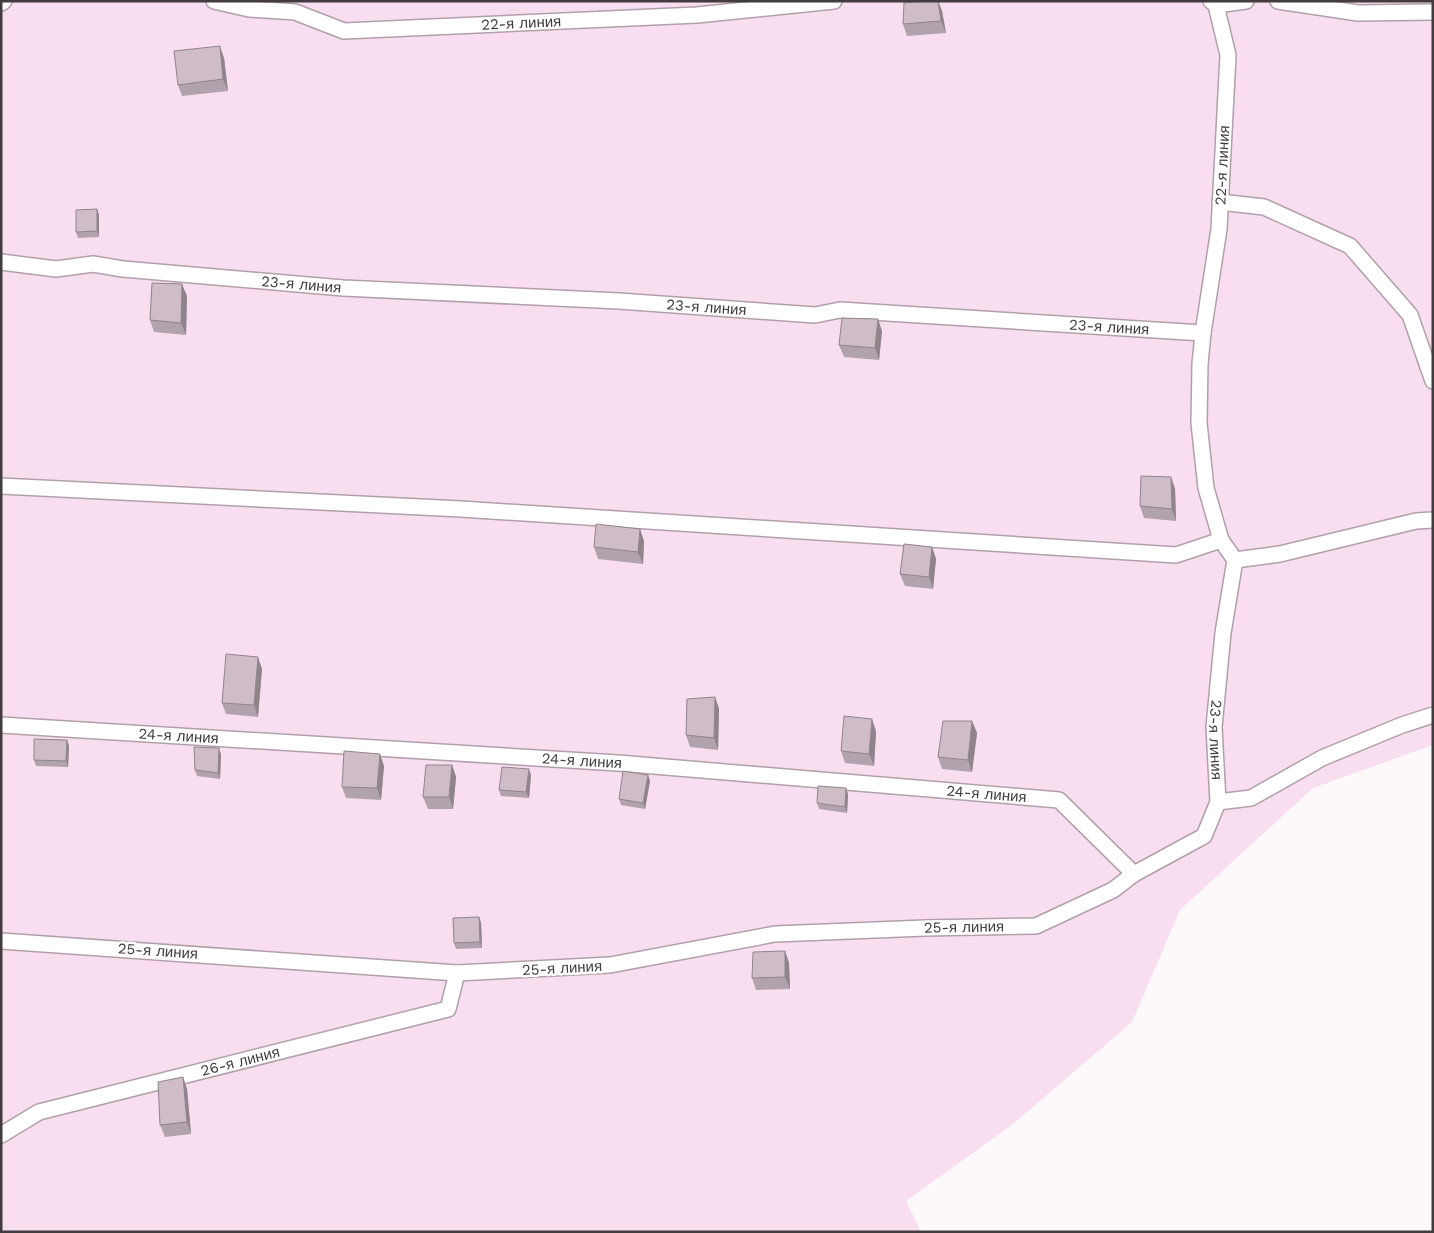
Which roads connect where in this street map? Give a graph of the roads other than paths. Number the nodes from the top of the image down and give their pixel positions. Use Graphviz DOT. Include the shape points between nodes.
graph roads {
  1 [pos="214,1"];
  2 [pos="834,1"];
  3 [pos="1246,1"];
  4 [pos="1278,1"];
  5 [pos="1214,3"];
  6 [pos="1433,12"];
  7 [pos="1220,202"];
  8 [pos="1,262"];
  9 [pos="1203,333"];
  10 [pos="1431,373"];
  11 [pos="1,486"];
  12 [pos="1433,520"];
  13 [pos="1221,540"];
  14 [pos="1236,560"];
  15 [pos="1433,715"];
  16 [pos="1,725"];
  17 [pos="1218,802"];
  18 [pos="1134,874"];
  19 [pos="1113,890"];
  20 [pos="1,941"];
  21 [pos="457,973"];
  22 [pos="1,1135"];
  1 -- 2 [label="lane, 22-я линия" via="249,9 295,12 344,31 697,15"];
  3 -- 5 [label="lane"];
  4 -- 6 [label="lane" via="1358,13"];
  5 -- 7 [label="lane, 22-я линия" via="1228,55"];
  7 -- 9 [label="lane, 22-я линия"];
  7 -- 10 [label="lane" via="1264,207 1350,246 1410,315"];
  8 -- 9 [label="lane, 23-я линия" via="56,269 93,264 343,288 619,300 815,315 840,310"];
  9 -- 13 [label="lane" via="1199,423 1206,488"];
  11 -- 13 [label="lane" via="461,509 1176,555"];
  12 -- 14 [label="lane" via="1416,521 1280,554"];
  13 -- 14 [label="lane"];
  14 -- 17 [label="lane, 23-я линия" via="1223,632 1214,726"];
  15 -- 17 [label="lane" via="1322,758 1251,798"];
  16 -- 18 [label="lane, 24-я линия" via="618,763 1059,800"];
  17 -- 18 [label="lane, 23-я линия" via="1204,836"];
  18 -- 19 [label="lane, 23-я линия"];
  19 -- 21 [label="lane, 25-я линия" via="1036,926 775,934 610,965"];
  20 -- 21 [label="lane, 25-я линия"];
  21 -- 22 [label="lane, 26-я линия" via="448,1009 39,1112"];
}
